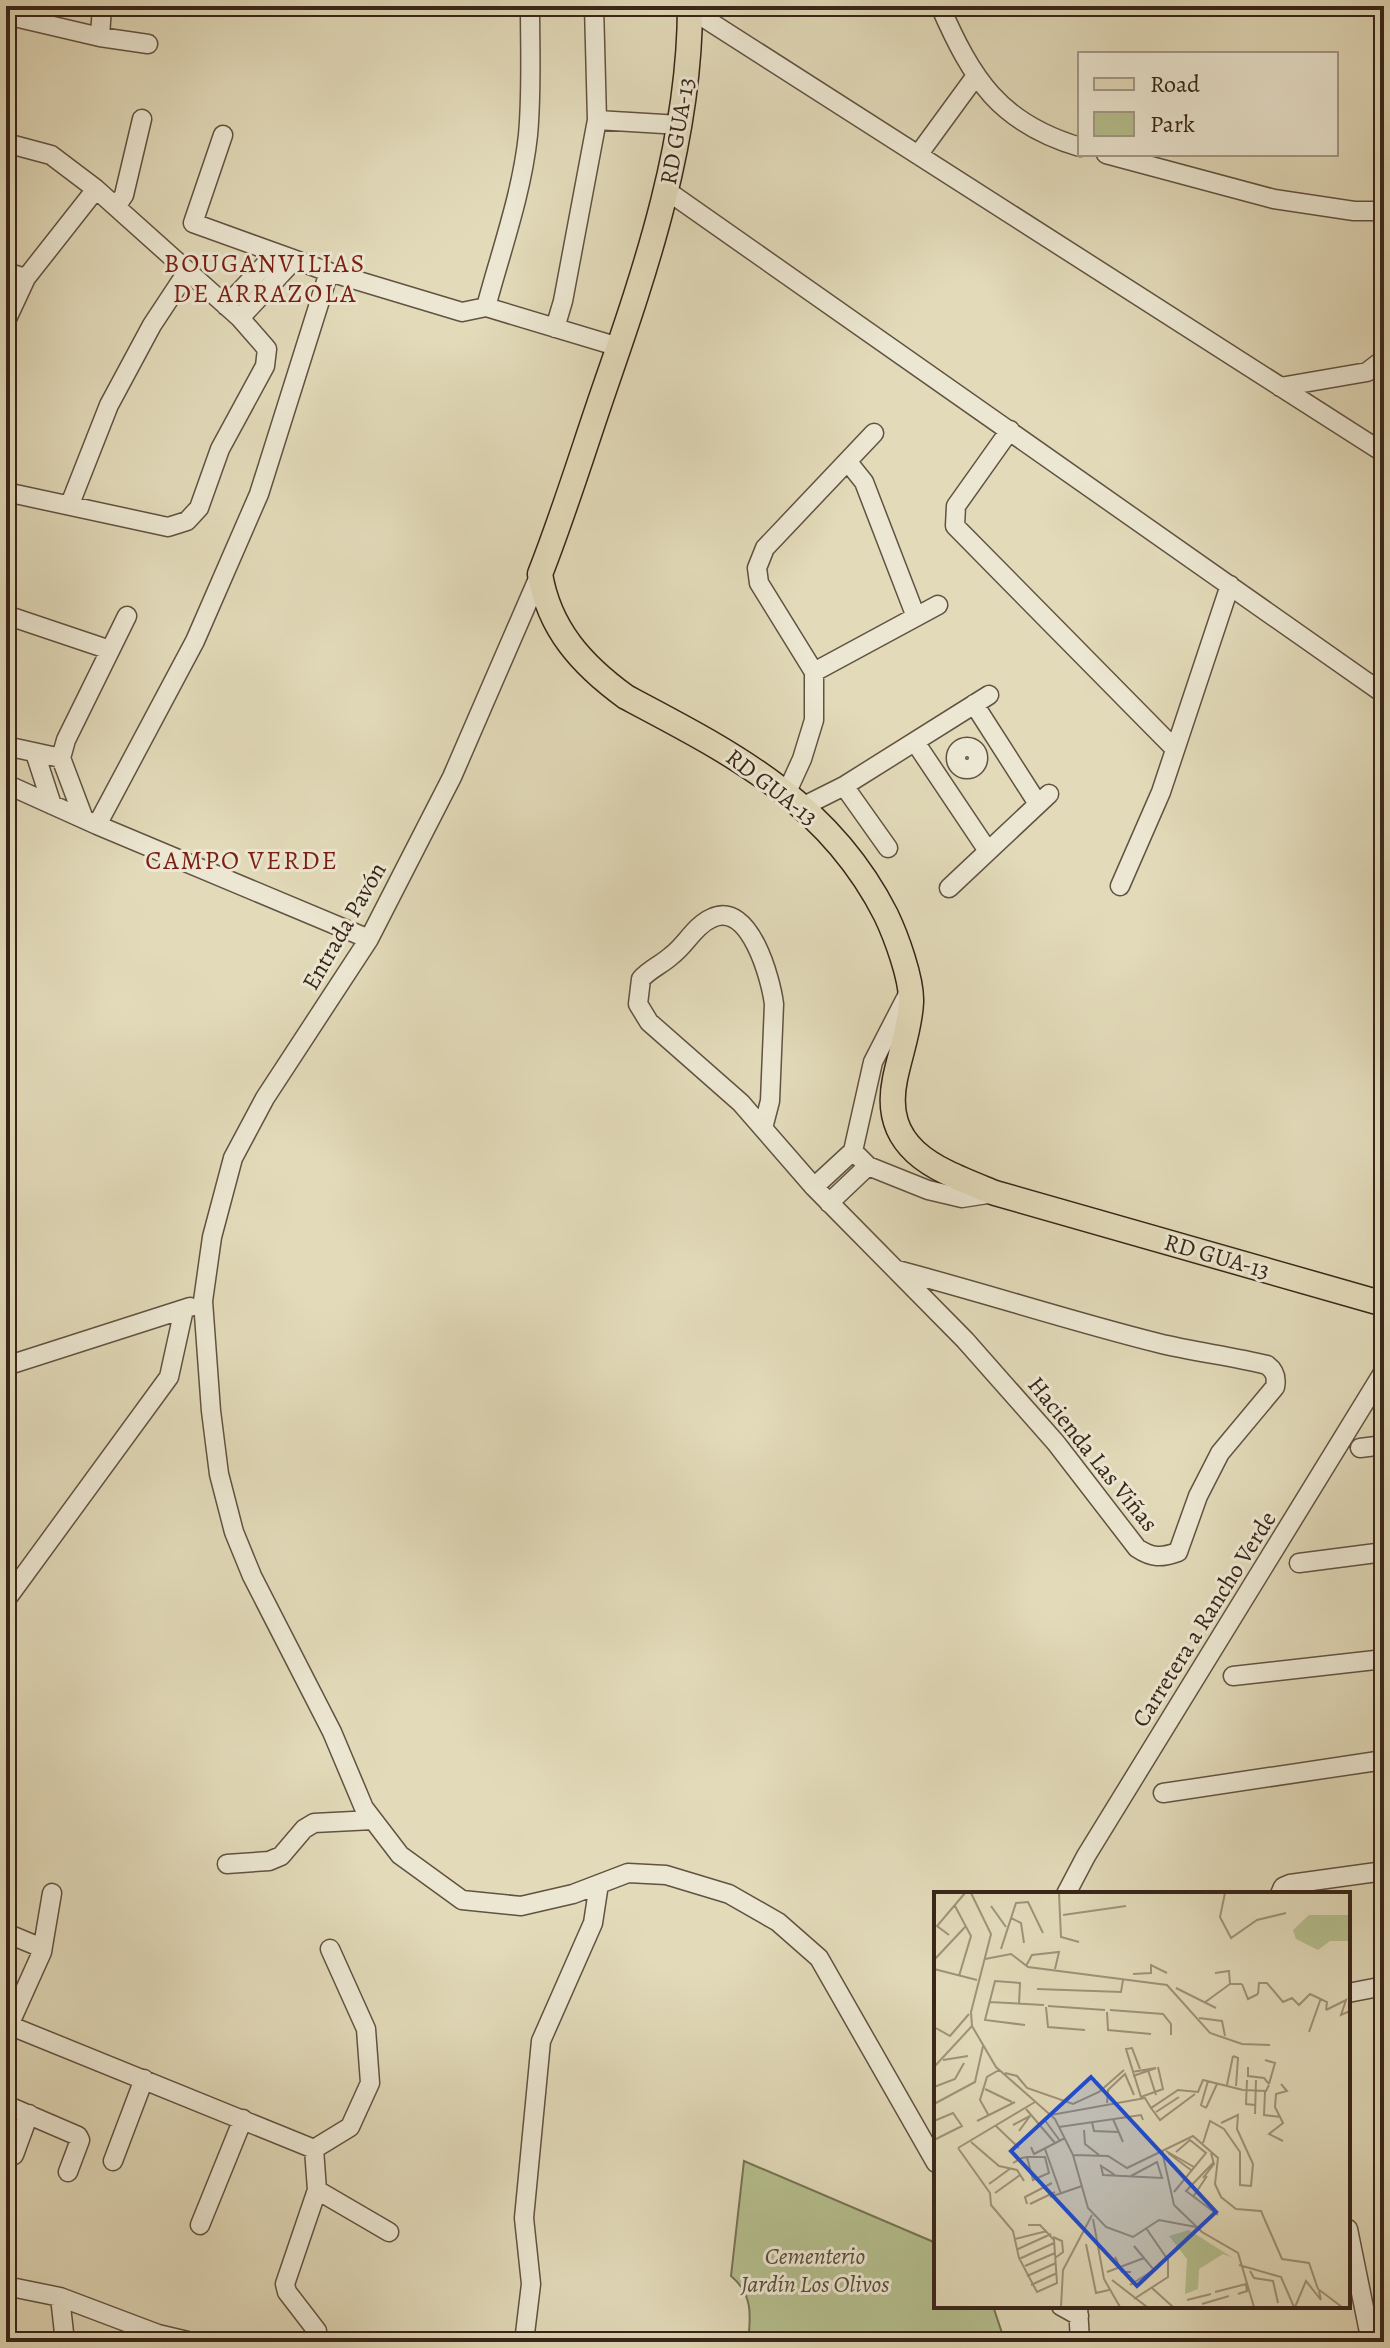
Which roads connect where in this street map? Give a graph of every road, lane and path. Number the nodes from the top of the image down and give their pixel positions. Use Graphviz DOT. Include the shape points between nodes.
graph roads {
  1 [pos="102,6"];
  2 [pos="530,6"];
  3 [pos="594,6"];
  4 [pos="940,6"];
  5 [pos="690,8"];
  6 [pos="6,15"];
  7 [pos="100,37"];
  8 [pos="148,44"];
  9 [pos="975,77"];
  10 [pos="142,119"];
  11 [pos="597,120"];
  12 [pos="680,125"];
  13 [pos="223,135"];
  14 [pos="6,143"];
  15 [pos="1078,146"];
  16 [pos="918,155"];
  17 [pos="1113,156"];
  18 [pos="96,189"];
  19 [pos="666,190"];
  20 [pos="116,207"];
  21 [pos="1384,211"];
  22 [pos="276,253"];
  23 [pos="294,260"];
  24 [pos="6,272"];
  25 [pos="187,272"];
  26 [pos="329,272"];
  27 [pos="26,278"];
  28 [pos="486,307"];
  29 [pos="233,312"];
  30 [pos="6,321"];
  31 [pos="555,328"];
  32 [pos="619,347"];
  33 [pos="1384,359"];
  34 [pos="1280,387"];
  35 [pos="1010,430"];
  36 [pos="874,433"];
  37 [pos="1384,453"];
  38 [pos="848,462"];
  39 [pos="6,492"];
  40 [pos="70,504"];
  41 [pos="540,574"];
  42 [pos="1230,585"];
  43 [pos="938,605"];
  44 [pos="6,615"];
  45 [pos="127,616"];
  46 [pos="916,617"];
  47 [pos="110,650"];
  48 [pos="814,672"];
  49 [pos="1384,694"];
  50 [pos="947,721"];
  51 [pos="996,739"];
  52 [pos="915,742"];
  53 [pos="6,746"];
  54 [pos="1174,748"];
  55 [pos="35,753"];
  56 [pos="965,756"];
  57 [pos="61,758"];
  58 [pos="940,780"];
  59 [pos="6,784"];
  60 [pos="844,786"];
  61 [pos="794,800"];
  62 [pos="52,805"];
  63 [pos="91,822"];
  64 [pos="888,848"];
  65 [pos="988,851"];
  66 [pos="1120,886"];
  67 [pos="949,888"];
  68 [pos="369,939"];
  69 [pos="911,988"];
  70 [pos="763,1128"];
  71 [pos="853,1151"];
  72 [pos="868,1166"];
  73 [pos="814,1187"];
  74 [pos="995,1193"];
  75 [pos="829,1203"];
  76 [pos="897,1270"];
  77 [pos="203,1301"];
  78 [pos="1384,1304"];
  79 [pos="184,1309"];
  80 [pos="6,1366"];
  81 [pos="1384,1371"];
  82 [pos="1384,1445"];
  83 [pos="1360,1448"];
  84 [pos="1384,1552"];
  85 [pos="1299,1563"];
  86 [pos="6,1600"];
  87 [pos="1384,1659"];
  88 [pos="1233,1676"];
  89 [pos="1384,1760"];
  90 [pos="1163,1793"];
  91 [pos="373,1820"];
  92 [pos="227,1864"];
  93 [pos="1384,1871"];
  94 [pos="599,1884"];
  95 [pos="1067,1892"];
  96 [pos="1281,1892"];
  97 [pos="52,1893"];
  98 [pos="6,1933"];
  99 [pos="42,1948"];
  100 [pos="330,1949"];
  101 [pos="1384,1986"];
  102 [pos="1350,1993"];
  103 [pos="7,2027"];
  104 [pos="144,2079"];
  105 [pos="6,2105"];
  106 [pos="29,2114"];
  107 [pos="243,2119"];
  108 [pos="314,2149"];
  109 [pos="14,2155"];
  110 [pos="934,2159"];
  111 [pos="113,2161"];
  112 [pos="68,2172"];
  113 [pos="317,2190"];
  114 [pos="200,2225"];
  115 [pos="389,2232"];
  116 [pos="1350,2239"];
  117 [pos="6,2286"];
  118 [pos="60,2297"];
  119 [pos="1078,2311"];
  120 [pos="158,2338"];
  121 [pos="65,2342"];
  122 [pos="192,2342"];
  123 [pos="314,2342"];
  124 [pos="524,2342"];
  125 [pos="1080,2342"];
  126 [pos="1371,2342"];
  1 -- 7 [label="street"];
  2 -- 28 [label="street" via="528,135"];
  3 -- 11 [label="street"];
  4 -- 9 [label="street"];
  5 -- 12 [label="main road, RD GUA-13"];
  5 -- 16 [label="street"];
  6 -- 7 [label="street"];
  7 -- 8 [label="street"];
  9 -- 15 [label="street" via="993,100 1018,118"];
  9 -- 16 [label="street"];
  10 -- 20 [label="street" via="124,195"];
  11 -- 12 [label="street"];
  11 -- 31 [label="street"];
  12 -- 19 [label="main road, RD GUA-13"];
  13 -- 22 [label="street" via="193,223"];
  14 -- 18 [label="street" via="51,155"];
  16 -- 34 [label="street"];
  17 -- 21 [label="street" via="1274,199"];
  18 -- 20 [label="street"];
  18 -- 27 [label="street"];
  19 -- 32 [label="main road, RD GUA-13"];
  19 -- 35 [label="street"];
  20 -- 25 [label="street"];
  22 -- 23 [label="street"];
  22 -- 29 [label="street"];
  23 -- 26 [label="street"];
  23 -- 29 [label="street"];
  24 -- 27 [label="street"];
  25 -- 29 [label="street"];
  25 -- 40 [label="street" via="109,405"];
  26 -- 28 [label="street" via="462,312"];
  26 -- 63 [label="street" via="259,494 195,641"];
  27 -- 30 [label="street"];
  28 -- 31 [label="street"];
  29 -- 40 [label="street" via="267,349 265,366 220,449 199,508 187,521 168,527"];
  31 -- 32 [label="street"];
  32 -- 41 [label="main road, RD GUA-13"];
  33 -- 34 [label="street" via="1367,372"];
  34 -- 37 [label="street"];
  35 -- 42 [label="street"];
  35 -- 54 [label="street" via="956,506 955,526"];
  36 -- 38 [label="street"];
  38 -- 46 [label="street" via="864,482"];
  38 -- 48 [label="street" via="765,548 757,568 759,583"];
  39 -- 40 [label="street"];
  41 -- 61 [label="main road, RD GUA-13" via="556,625 593,672 626,697 748,764"];
  41 -- 68 [label="street, Entrada Pavón" via="452,777"];
  42 -- 49 [label="street"];
  42 -- 54 [label="street"];
  43 -- 46 [label="street"];
  44 -- 47 [label="street"];
  45 -- 47 [label="street"];
  46 -- 48 [label="street"];
  47 -- 57 [label="street"];
  48 -- 61 [label="street" via="814,720"];
  50 -- 51 [label="street" via="982,700"];
  50 -- 52 [label="street"];
  50 -- 56 [label="street"];
  51 -- 56 [label="street"];
  51 -- 65 [label="street" via="1043,799"];
  52 -- 58 [label="street"];
  52 -- 60 [label="street"];
  53 -- 55 [label="street"];
  54 -- 66 [label="street"];
  55 -- 57 [label="street"];
  55 -- 62 [label="street"];
  56 -- 58 [label="street"];
  57 -- 63 [label="street"];
  58 -- 65 [label="street"];
  59 -- 62 [label="street"];
  60 -- 61 [label="street"];
  60 -- 64 [label="street"];
  61 -- 69 [label="main road, RD GUA-13" via="847,853 879,903"];
  62 -- 63 [label="street"];
  63 -- 68 [label="street"];
  65 -- 67 [label="street"];
  68 -- 77 [label="street, Entrada Pavón" via="257,1111 233,1158 212,1237"];
  69 -- 71 [label="street" via="873,1062"];
  69 -- 74 [label="main road, RD GUA-13" via="894,1084 900,1133 936,1170"];
  70 -- 70 [label="street, Hacienda Las Viñas" via="770,1101 772,989 750,931 716,915 641,979 638,1004 649,1022"];
  70 -- 73 [label="street, Hacienda Las Viñas"];
  71 -- 72 [label="street"];
  71 -- 73 [label="street"];
  72 -- 74 [label="street" via="962,1198"];
  72 -- 75 [label="street"];
  73 -- 75 [label="street, Hacienda Las Viñas"];
  74 -- 78 [label="main road, RD GUA-13"];
  75 -- 76 [label="street, Hacienda Las Viñas"];
  76 -- 76 [label="street, Hacienda Las Viñas" via="1273,1370 1275,1387 1220,1453 1178,1552 1151,1557 1137,1548 1010,1389"];
  77 -- 79 [label="street"];
  77 -- 91 [label="street, Entrada Pavón" via="219,1474 234,1532"];
  79 -- 80 [label="street"];
  79 -- 86 [label="street" via="169,1377"];
  81 -- 95 [label="street, Carretera a Rancho Verde"];
  82 -- 83 [label="street"];
  84 -- 85 [label="street"];
  87 -- 88 [label="street"];
  89 -- 90 [label="street"];
  91 -- 92 [label="street" via="314,1823 281,1856"];
  91 -- 94 [label="street, Entrada Pavón" via="400,1855 462,1900 521,1906"];
  93 -- 96 [label="street" via="1290,1884"];
  94 -- 110 [label="street, Entrada Pavón" via="628,1873 666,1875 729,1894 778,1922 819,1958"];
  94 -- 124 [label="street" via="593,1923 541,2041 524,2218 531,2284"];
  97 -- 99 [label="street"];
  98 -- 99 [label="street"];
  99 -- 103 [label="street"];
  100 -- 108 [label="street" via="366,2029 370,2083 350,2127"];
  101 -- 102 [label="street"];
  103 -- 104 [label="street"];
  104 -- 107 [label="street"];
  104 -- 111 [label="street"];
  105 -- 106 [label="street"];
  106 -- 109 [label="street"];
  106 -- 112 [label="street" via="78,2136"];
  107 -- 108 [label="street"];
  107 -- 114 [label="street"];
  108 -- 113 [label="street"];
  113 -- 115 [label="street"];
  113 -- 123 [label="street" via="285,2284 317,2331"];
  116 -- 126 [label="street"];
  117 -- 118 [label="street"];
  118 -- 120 [label="street"];
  118 -- 121 [label="street"];
  119 -- 125 [label="street"];
  120 -- 122 [label="street"];
}
